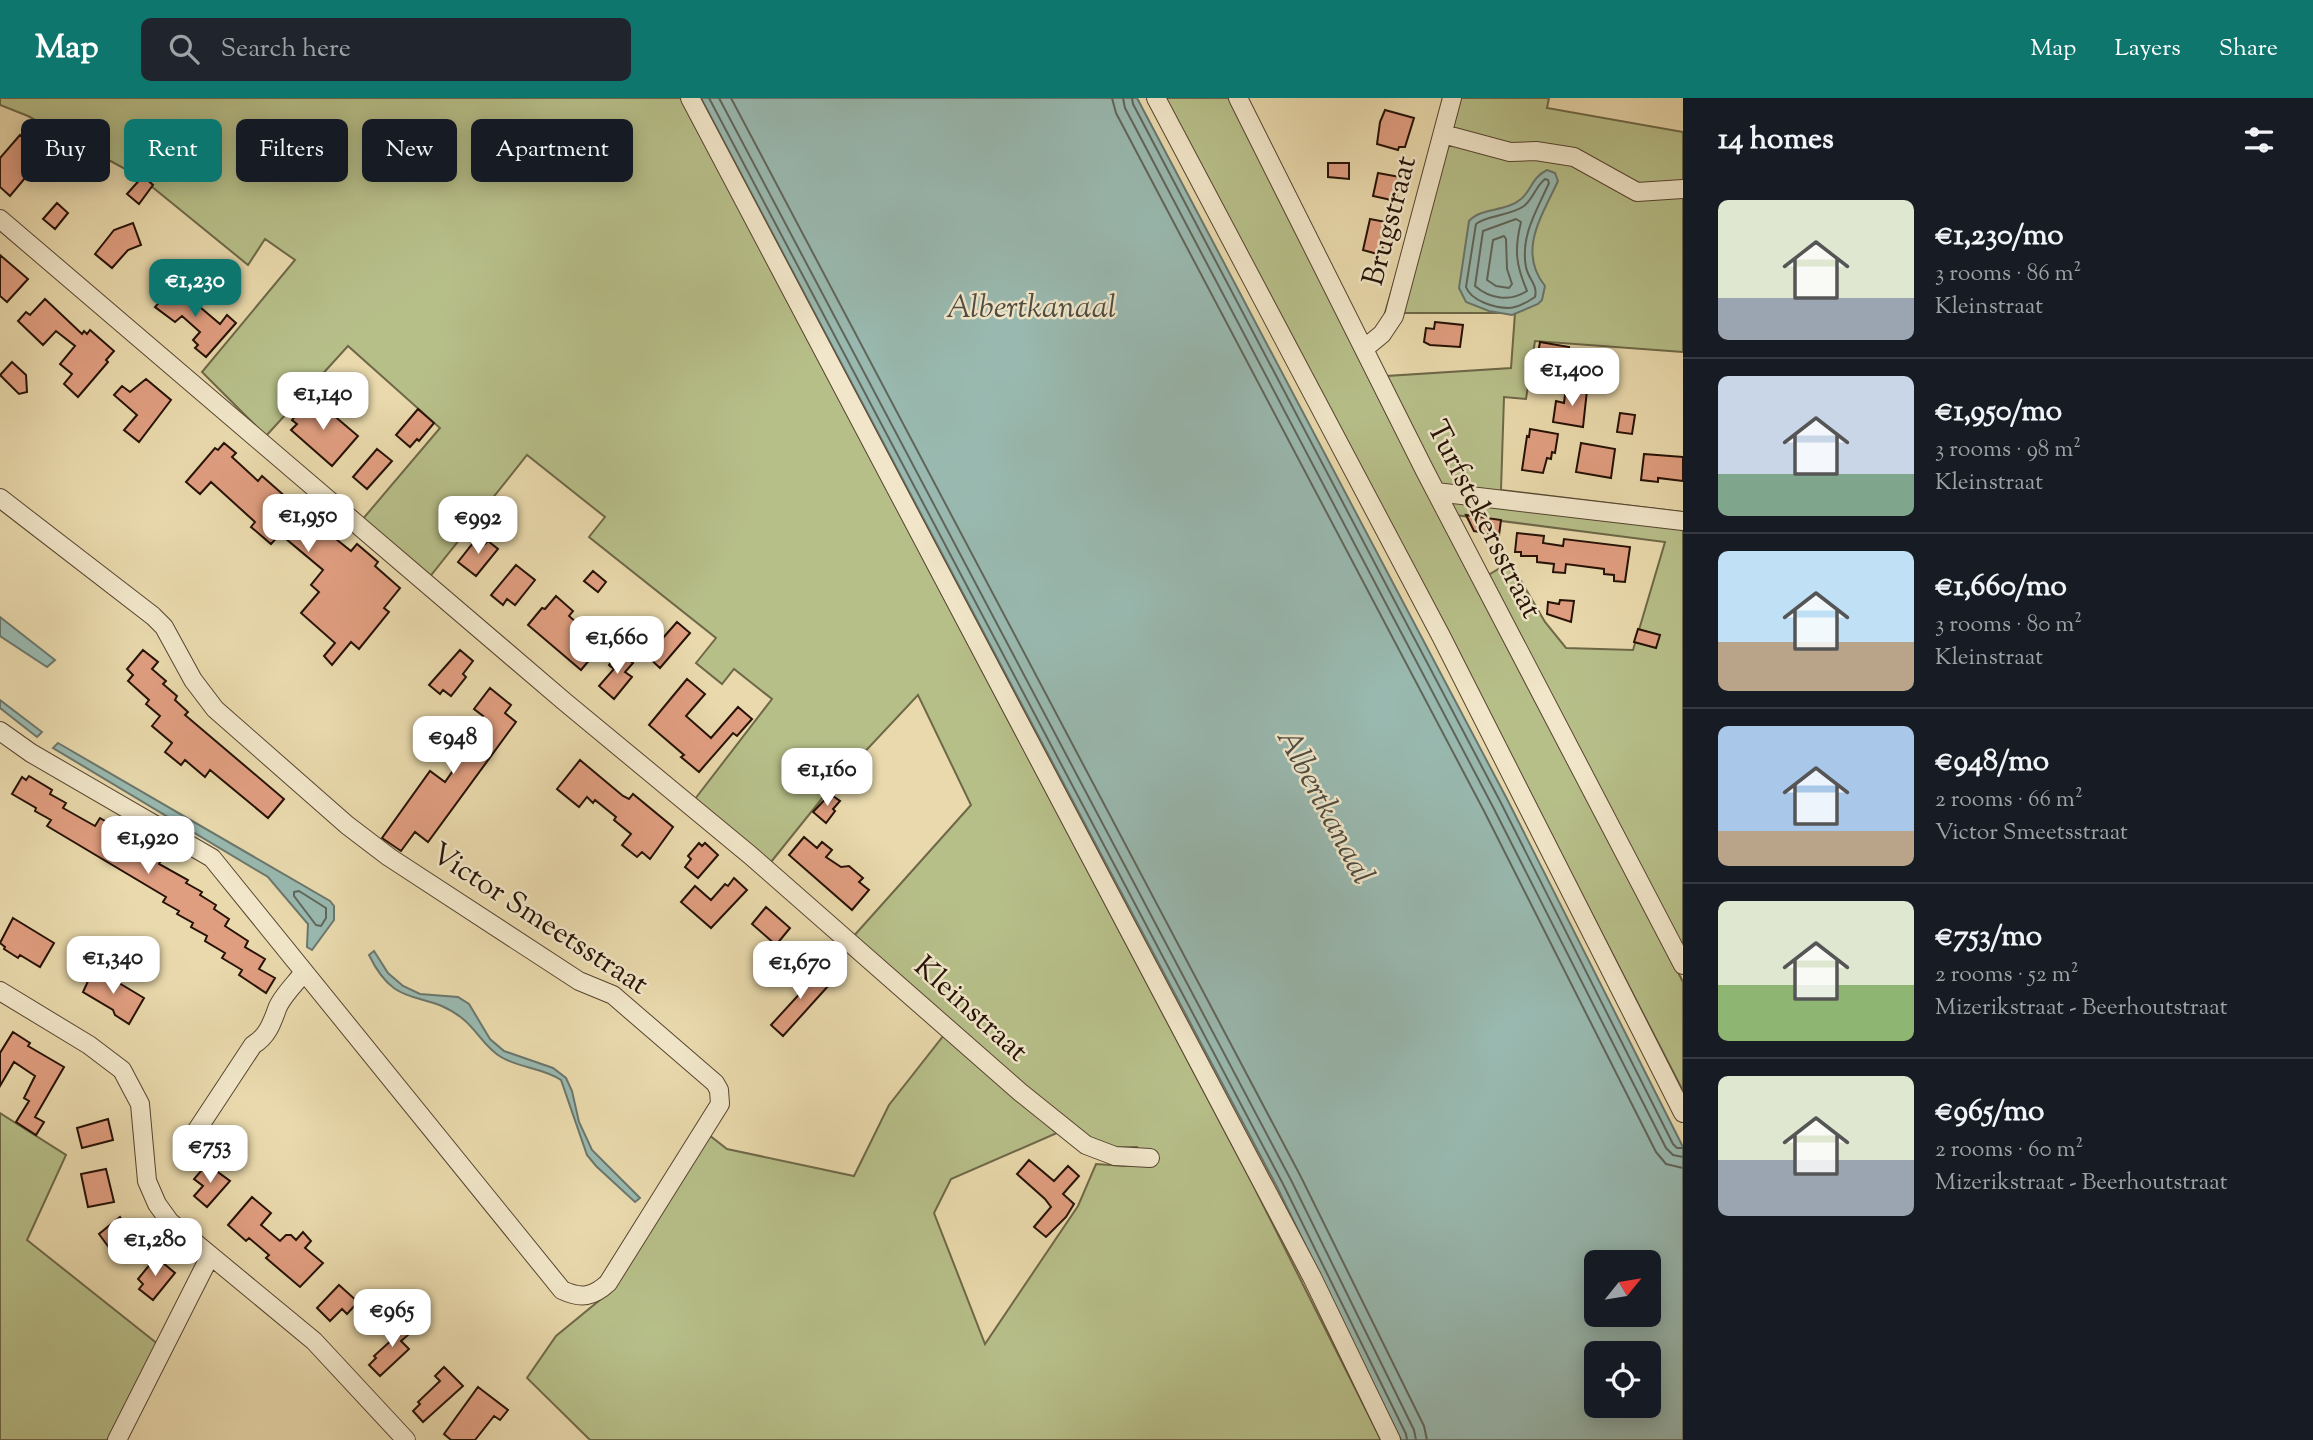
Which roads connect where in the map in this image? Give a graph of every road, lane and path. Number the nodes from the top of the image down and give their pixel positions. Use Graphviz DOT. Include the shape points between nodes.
graph roads {
  1 [pos="690,98"];
  2 [pos="1156,98"];
  3 [pos="1238,98"];
  4 [pos="1452,98"];
  5 [pos="1443,134"];
  6 [pos="1683,190"];
  7 [pos="0,219"];
  8 [pos="1365,348"];
  9 [pos="1436,492"];
  10 [pos="0,498"];
  11 [pos="1683,521"];
  12 [pos="0,731"];
  13 [pos="1683,965"];
  14 [pos="304,972"];
  15 [pos="0,991"];
  16 [pos="1683,1113"];
  17 [pos="192,1136"];
  18 [pos="1150,1158"];
  19 [pos="210,1256"];
  20 [pos="117,1440"];
  21 [pos="406,1440"];
  22 [pos="1391,1440"];
  1 -- 22 [label="street" via="1287,1229"];
  2 -- 16 [label="street" via="1441,636"];
  3 -- 8 [label="street, Turfstekersstraat"];
  4 -- 5 [label="street, Brugstraat"];
  5 -- 6 [label="street" via="1510,152 1574,157 1637,192"];
  5 -- 8 [label="street, Brugstraat" via="1394,316"];
  7 -- 18 [label="street, Kleinstraat" via="1086,1146 1115,1156"];
  8 -- 9 [label="street, Turfstekersstraat"];
  9 -- 11 [label="street"];
  9 -- 13 [label="street, Turfstekersstraat"];
  10 -- 14 [label="street, Victor Smeetsstraat" via="153,615 215,709 347,825 579,982 613,995 715,1083 720,1104 608,1283 589,1296 575,1296 562,1290"];
  12 -- 14 [label="street, Victor Smeetsstraat" via="212,858"];
  14 -- 17 [label="street"];
  15 -- 19 [label="street" via="122,1070 140,1104 147,1181 157,1203 170,1222"];
  19 -- 20 [label="street"];
  19 -- 21 [label="street" via="314,1341"];
}
